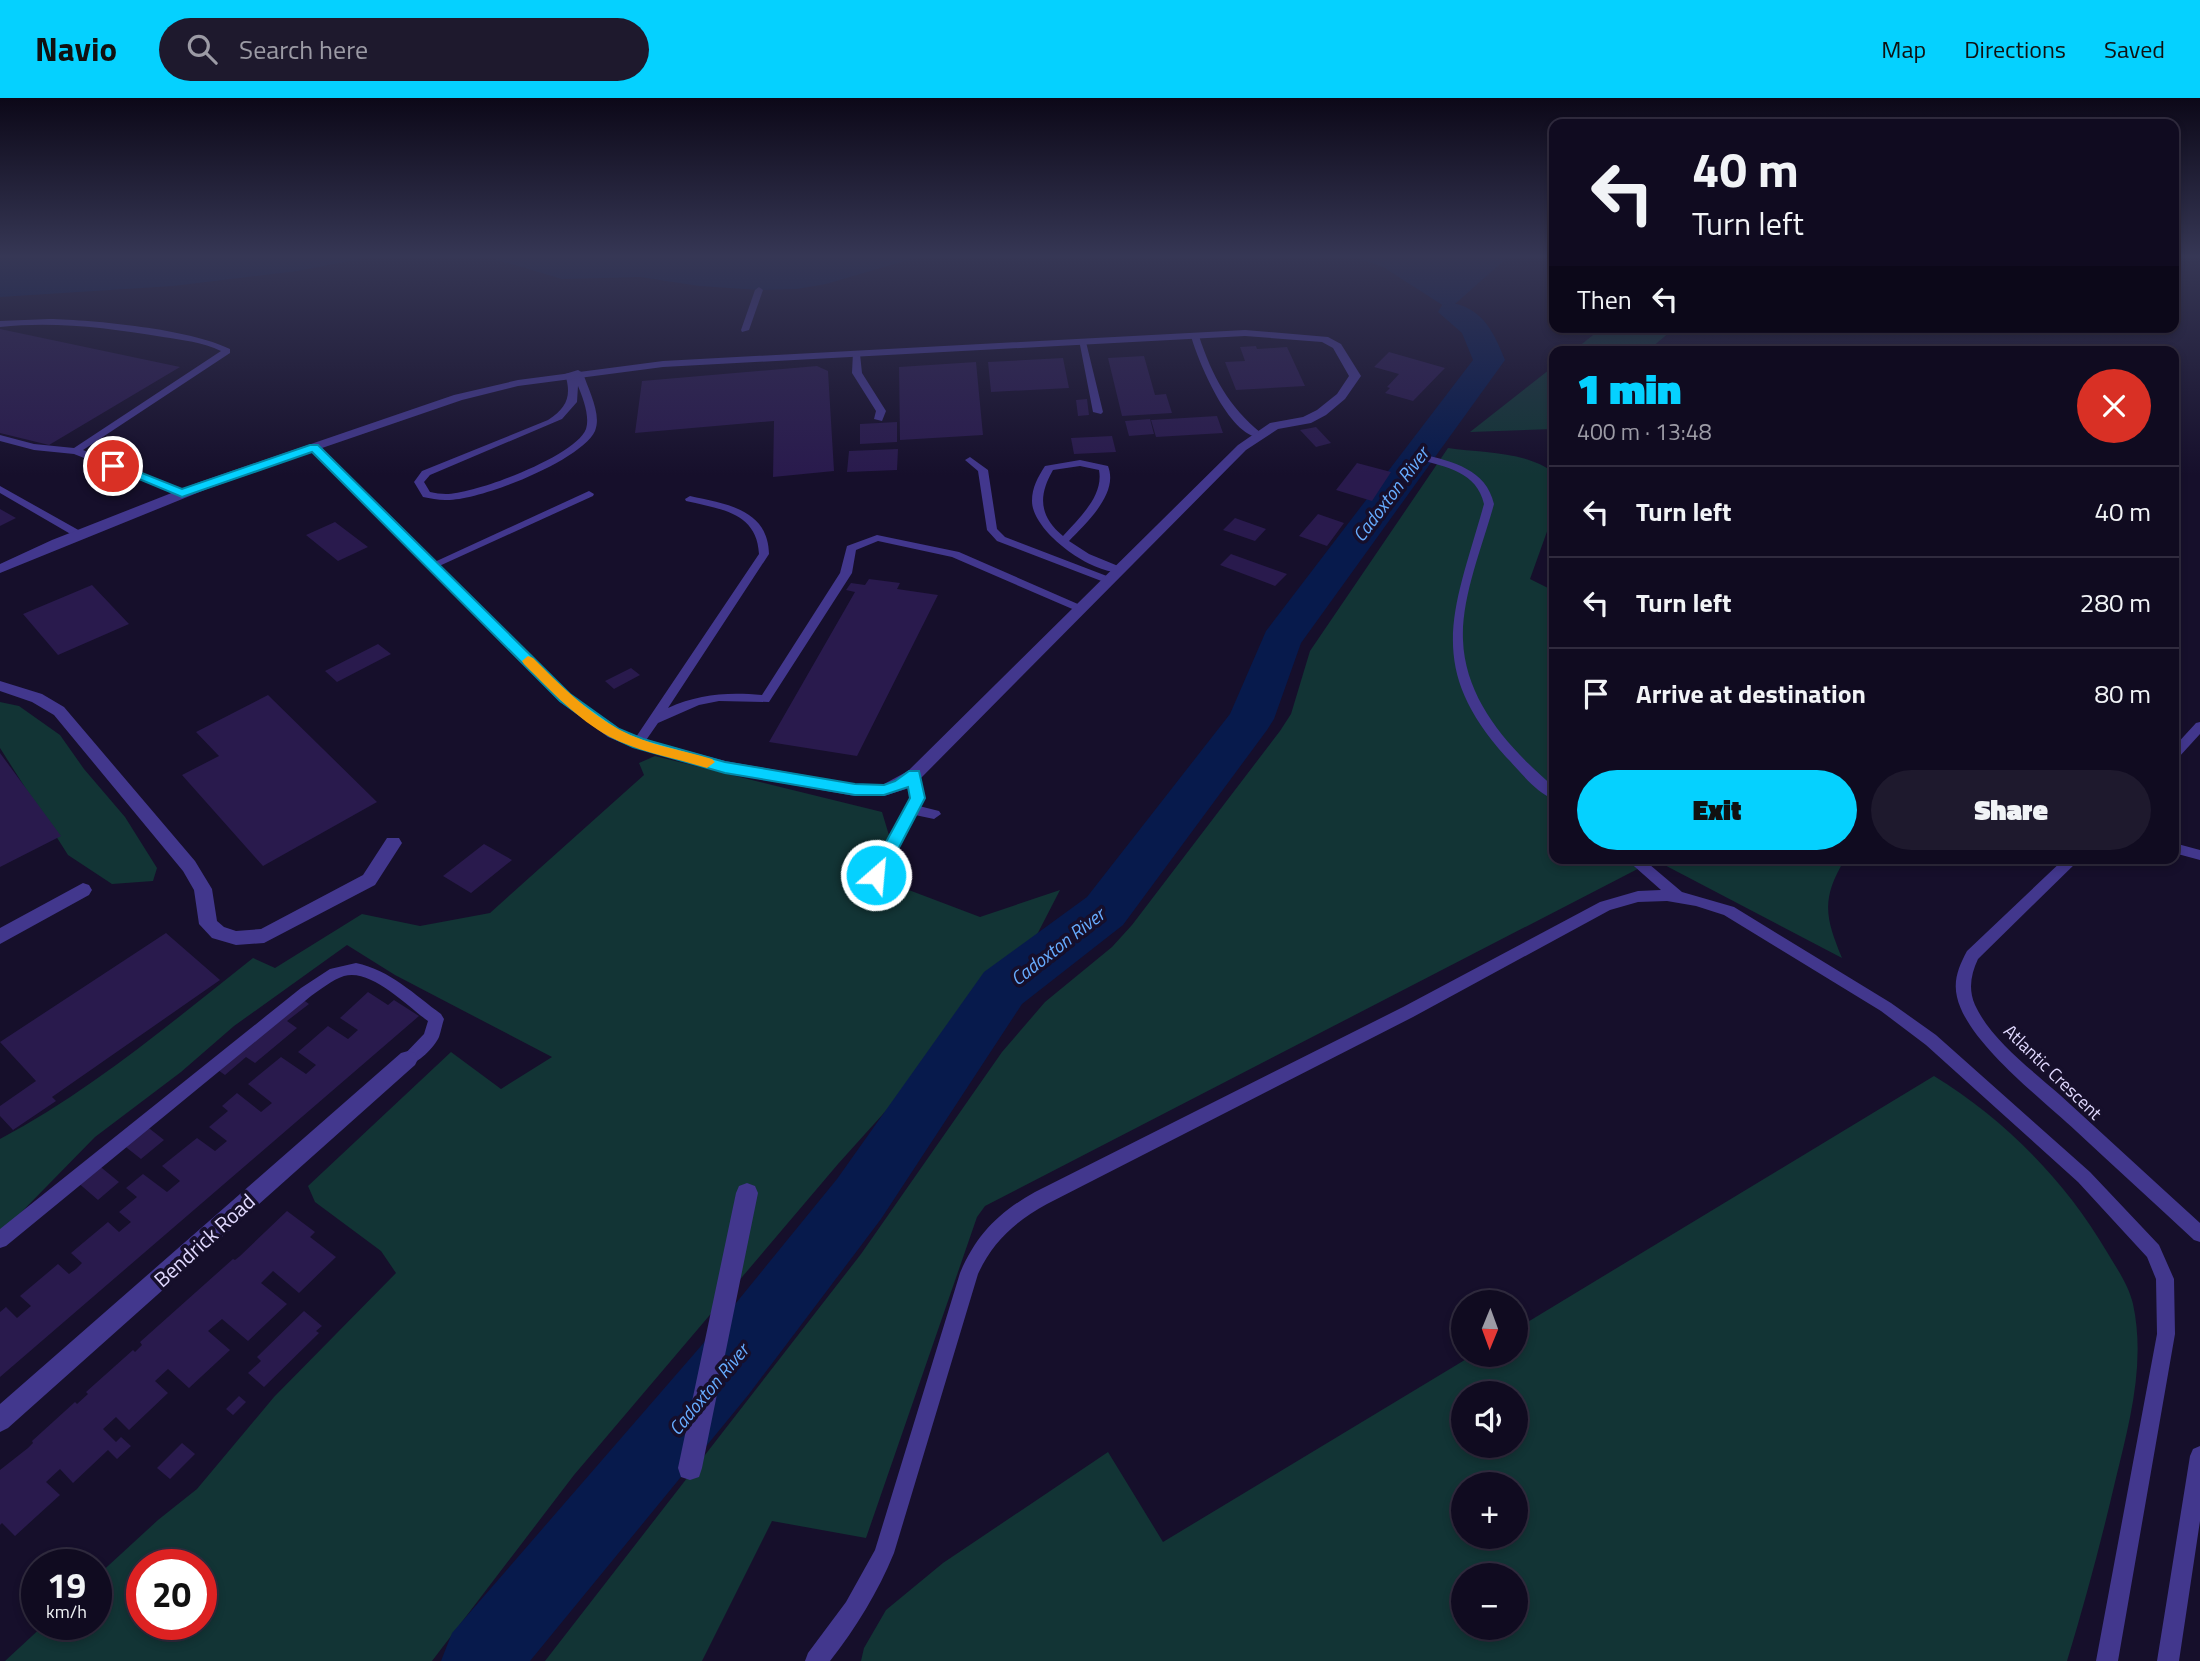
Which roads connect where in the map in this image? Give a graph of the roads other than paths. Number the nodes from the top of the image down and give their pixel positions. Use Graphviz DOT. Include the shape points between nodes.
graph roads {
  1 [pos="115,329"];
  2 [pos="1195,336"];
  3 [pos="1082,342"];
  4 [pos="856,354"];
  5 [pos="574,374"];
  6 [pos="1098,412"];
  7 [pos="879,419"];
  8 [pos="1258,435"];
  9 [pos="0,438"];
  10 [pos="314,447"];
  11 [pos="76,451"];
  12 [pos="1422,457"];
  13 [pos="970,460"];
  14 [pos="0,489"];
  15 [pos="182,494"];
  16 [pos="589,494"];
  17 [pos="690,499"];
  18 [pos="78,534"];
  19 [pos="1062,543"];
  20 [pos="433,565"];
  21 [pos="0,569"];
  22 [pos="1119,570"];
  23 [pos="1108,580"];
  24 [pos="1081,608"];
  25 [pos="0,686"];
  26 [pos="654,720"];
  27 [pos="2200,726"];
  28 [pos="639,743"];
  29 [pos="2179,749"];
  30 [pos="914,775"];
  31 [pos="1549,790"];
  32 [pos="911,809"];
  33 [pos="934,814"];
  34 [pos="393,844"];
  35 [pos="2179,849"];
  36 [pos="2200,855"];
  37 [pos="1639,864"];
  38 [pos="2068,864"];
  39 [pos="876,875"];
  40 [pos="83,890"];
  41 [pos="1677,895"];
  42 [pos="0,937"];
  43 [pos="408,1059"];
  44 [pos="747,1193"];
  45 [pos="2200,1234"];
  46 [pos="0,1240"];
  47 [pos="0,1420"];
  48 [pos="2200,1456"];
  49 [pos="690,1468"];
  50 [pos="816,1661"];
  51 [pos="2107,1661"];
  52 [pos="2168,1661"];
  1 -- 11 [label="lane" via="227,351"];
  2 -- 3 [label="street"];
  2 -- 8 [label="lane" via="1216,393"];
  2 -- 8 [label="street" via="1245,333 1324,339 1337,346 1355,376 1350,388 1322,413"];
  3 -- 4 [label="street"];
  3 -- 6 [label="lane"];
  4 -- 5 [label="street"];
  4 -- 7 [label="lane" via="857,373 881,411"];
  5 -- 5 [label="lane" via="592,425 575,449 468,495 439,499 425,495 419,482 426,473 565,414 576,392"];
  5 -- 10 [label="street" via="458,397"];
  8 -- 22 [label="street"];
  9 -- 11 [label="lane"];
  10 -- 15 [label="street"];
  10 -- 20 [label="street"];
  11 -- 15 [label="lane"];
  12 -- 31 [label="lane" via="1477,477 1488,492 1489,505 1456,639 1463,679 1489,728"];
  13 -- 23 [label="lane" via="983,470 992,530 1001,540"];
  14 -- 18 [label="lane"];
  15 -- 18 [label="street"];
  16 -- 20 [label="lane"];
  17 -- 26 [label="lane" via="729,508 757,524 765,540 764,554"];
  18 -- 21 [label="street"];
  19 -- 19 [label="lane" via="1038,509 1043,475 1063,464 1104,468 1102,490"];
  19 -- 22 [label="lane" via="1094,563"];
  20 -- 28 [label="street" via="565,698 614,733"];
  22 -- 23 [label="street"];
  23 -- 24 [label="street"];
  24 -- 26 [label="lane" via="955,554 877,538 851,548 846,573 765,699 722,695 692,701"];
  24 -- 30 [label="street"];
  25 -- 34 [label="street" via="59,711 189,866 203,889 208,924 218,933 236,938 264,936 369,880"];
  26 -- 28 [label="lane"];
  27 -- 29 [label="lane"];
  28 -- 30 [label="street" via="725,767 855,790 884,790"];
  30 -- 32 [label="lane" via="917,798"];
  32 -- 33 [label="lane"];
  32 -- 39 [label="lane"];
  35 -- 36 [label="lane"];
  37 -- 41 [label="lane"];
  38 -- 45 [label="lane, Atlantic Crescent" via="1972,955 1962,970 1961,986 1969,1009 2008,1058"];
  40 -- 42 [label="street"];
  41 -- 50 [label="lane" via="1651,893 1605,906 1408,1012 1041,1198 991,1232 969,1273 884,1553 869,1587"];
  41 -- 51 [label="lane" via="1729,911 1886,1007 1931,1040 2056,1149 2153,1251 2165,1279 2166,1334"];
  43 -- 46 [label="lane" via="431,1037 436,1019 384,981 357,969 341,972 306,992"];
  43 -- 47 [label="street, Bendrick Road"];
  44 -- 49 [label="street"];
  48 -- 52 [label="lane"];
}
